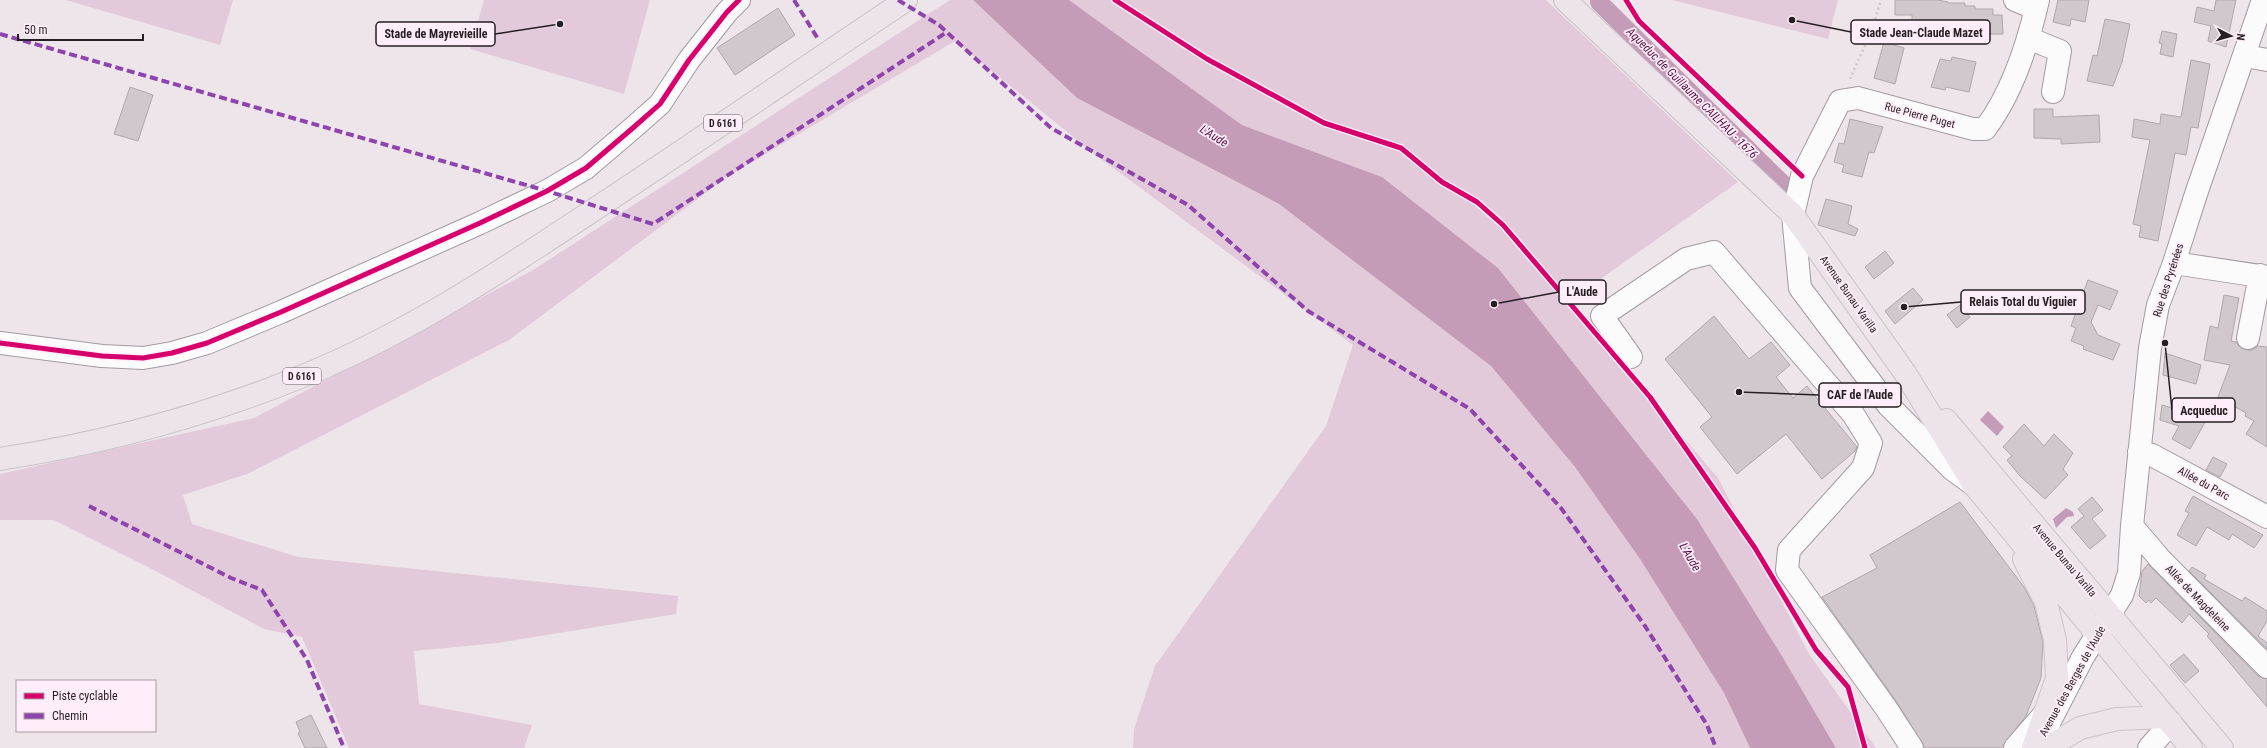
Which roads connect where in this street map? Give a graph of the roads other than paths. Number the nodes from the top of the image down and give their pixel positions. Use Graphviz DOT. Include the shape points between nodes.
graph roads {
  1 [pos="739,0"];
  2 [pos="906,0"];
  3 [pos="1565,0"];
  4 [pos="2014,0"];
  5 [pos="2263,0"];
  6 [pos="2037,4"];
  7 [pos="2028,38"];
  8 [pos="2245,56"];
  9 [pos="2267,60"];
  10 [pos="2053,92"];
  11 [pos="1793,215"];
  12 [pos="2174,263"];
  13 [pos="2264,276"];
  14 [pos="2248,338"];
  15 [pos="0,343"];
  16 [pos="1631,357"];
  17 [pos="1905,373"];
  18 [pos="2139,452"];
  19 [pos="0,459"];
  20 [pos="1974,485"];
  21 [pos="2267,517"];
  22 [pos="2005,525"];
  23 [pos="2132,526"];
  24 [pos="2110,615"];
  25 [pos="2097,633"];
  26 [pos="2267,667"];
  27 [pos="2045,713"];
  28 [pos="2169,720"];
  29 [pos="1912,748"];
  30 [pos="2015,748"];
  31 [pos="2034,748"];
  32 [pos="2048,748"];
  33 [pos="2149,748"];
  34 [pos="2192,748"];
  35 [pos="2222,748"];
  1 -- 15 [label="street" via="689,60 660,104 634,127 586,168 547,191 480,223 207,343 172,352 143,358 102,356"];
  2 -- 19 [label="main road, D 6161" via="449,304 370,345 305,375 205,412 143,430 53,451"];
  3 -- 11 [label="main road, Avenue Bunau Varilla"];
  4 -- 6 [label="street"];
  5 -- 8 [label="street, Rue des Pyrénées"];
  6 -- 7 [label="street, Rue Pierre Puget"];
  7 -- 10 [label="street" via="2060,51"];
  7 -- 11 [label="street, Rue Pierre Puget" via="1998,109 1985,128 1973,129 1858,98 1840,101 1802,176"];
  8 -- 9 [label="street"];
  8 -- 12 [label="street, Rue des Pyrénées"];
  11 -- 17 [label="main road, Avenue Bunau Varilla"];
  11 -- 20 [label="street" via="1800,288 1888,405 1952,468"];
  12 -- 13 [label="street"];
  12 -- 18 [label="street, Rue des Pyrénées" via="2158,305"];
  13 -- 14 [label="street"];
  16 -- 29 [label="street" via="1602,316 1686,259 1714,252 1853,414 1871,443 1863,468 1789,550 1787,570"];
  17 -- 20 [label="main road, Avenue Bunau Varilla"];
  17 -- 24 [label="main road, Avenue Bunau Varilla" via="1993,473"];
  18 -- 21 [label="street, Allée du Parc" via="2152,455"];
  18 -- 23 [label="street, Rue des Pyrénées"];
  20 -- 22 [label="main road, Avenue Bunau Varilla"];
  22 -- 25 [label="main road, Avenue Bunau Varilla"];
  22 -- 27 [label="main road" via="2046,602 2052,622 2057,678"];
  23 -- 24 [label="street, Rue des Pyrénées" via="2130,573"];
  23 -- 26 [label="street, Allée de Magdeleine" via="2161,560"];
  24 -- 25 [label="street, Avenue des Berges de l'Aude"];
  24 -- 35 [label="main road, Avenue Bunau Varilla"];
  25 -- 28 [label="main road, Avenue Bunau Varilla"];
  25 -- 31 [label="street, Avenue des Berges de l'Aude"];
  27 -- 30 [label="street"];
  27 -- 31 [label="main road"];
  28 -- 32 [label="main road" via="2118,719 2080,728"];
  28 -- 33 [label="street"];
  28 -- 34 [label="main road, Avenue Bunau Varilla"];
}
